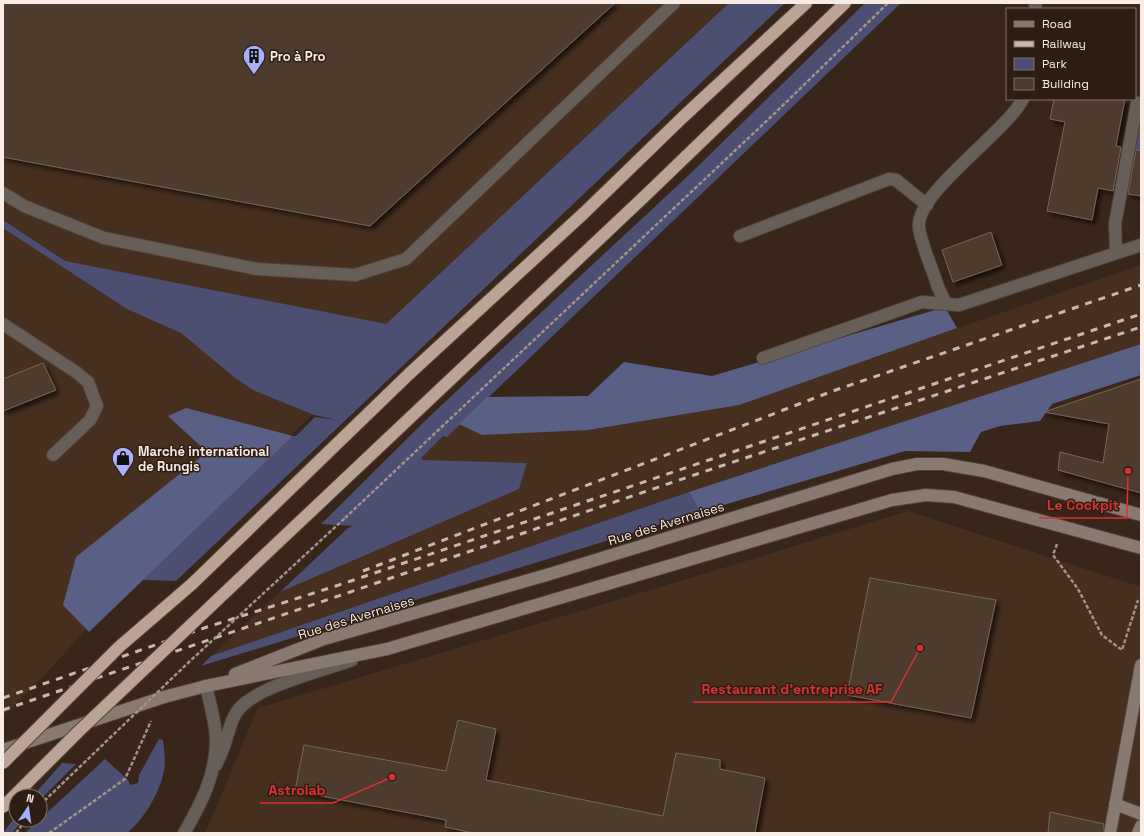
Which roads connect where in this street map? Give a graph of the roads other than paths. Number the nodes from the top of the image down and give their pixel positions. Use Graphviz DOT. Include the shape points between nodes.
graph roads {
  1 [pos="674,3"];
  2 [pos="806,3"];
  3 [pos="845,3"];
  4 [pos="1022,100"];
  5 [pos="1137,104"];
  6 [pos="3,193"];
  7 [pos="927,205"];
  8 [pos="740,236"];
  9 [pos="1141,245"];
  10 [pos="1116,254"];
  11 [pos="946,304"];
  12 [pos="3,324"];
  13 [pos="763,358"];
  14 [pos="53,455"];
  15 [pos="1141,515"];
  16 [pos="1141,548"];
  17 [pos="385,649"];
  18 [pos="1141,665"];
  19 [pos="206,686"];
  20 [pos="3,750"];
  21 [pos="3,763"];
  22 [pos="213,772"];
  23 [pos="1115,804"];
  24 [pos="3,807"];
  25 [pos="1141,814"];
  26 [pos="1141,826"];
  27 [pos="184,833"];
  28 [pos="1110,833"];
  29 [pos="1138,833"];
  1 -- 6 [label="street" via="406,260 355,275 257,269 104,238 24,206"];
  2 -- 21 [label="highway, bridge" via="455,332 192,584 119,648"];
  3 -- 24 [label="highway, bridge" via="648,193 78,732"];
  4 -- 7 [label="street" via="1006,122 947,179"];
  5 -- 10 [label="street" via="1115,224"];
  7 -- 8 [label="street" via="896,180 889,179"];
  7 -- 11 [label="street" via="919,217 919,228"];
  9 -- 10 [label="street"];
  10 -- 11 [label="street" via="959,305"];
  11 -- 13 [label="street" via="922,302"];
  12 -- 14 [label="street" via="88,382 97,406 90,420"];
  15 -- 19 [label="main road, Rue des Avernaises" via="984,471 943,464 917,464 892,469 542,576 324,639"];
  16 -- 17 [label="main road, Rue des Avernaises" via="990,506 954,497 926,494 846,512 720,552"];
  17 -- 19 [label="main road, Rue des Avernaises"];
  17 -- 22 [label="street" via="254,695 245,702 229,726 228,736"];
  18 -- 23 [label="main road"];
  19 -- 20 [label="main road, Rue des Avernaises"];
  19 -- 22 [label="street" via="216,741"];
  22 -- 27 [label="street" via="201,804"];
  23 -- 25 [label="main road"];
  23 -- 28 [label="main road"];
  26 -- 29 [label="main road"];
}
